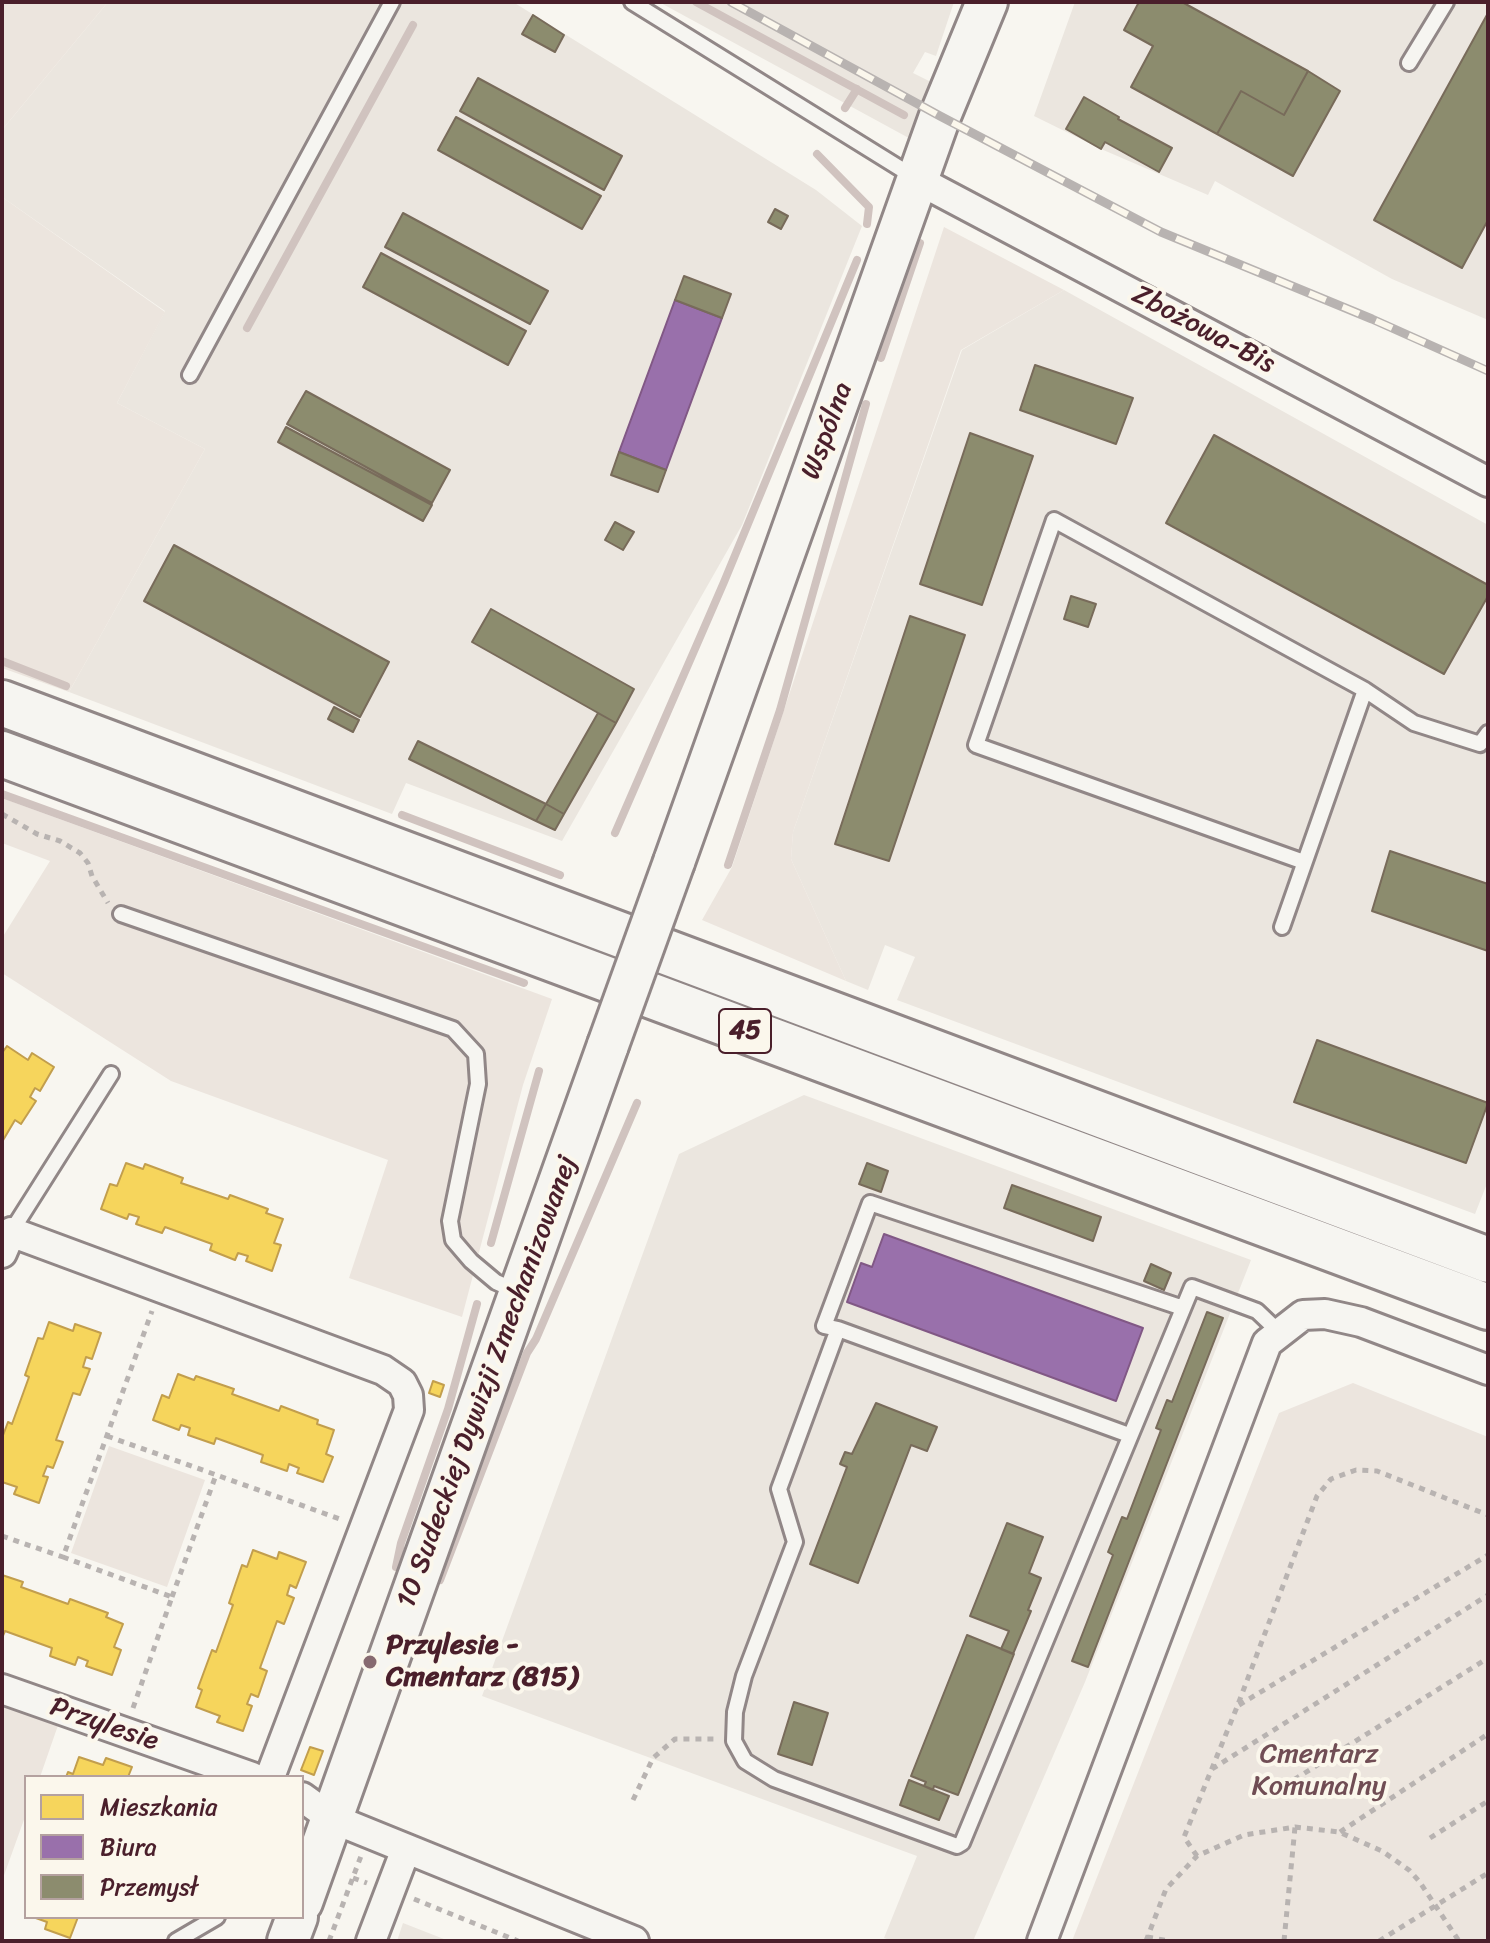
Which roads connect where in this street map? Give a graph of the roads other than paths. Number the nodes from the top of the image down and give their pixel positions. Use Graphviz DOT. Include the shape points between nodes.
graph roads {
  1 [pos="392,2"];
  2 [pos="632,2"];
  3 [pos="987,2"];
  4 [pos="1446,2"];
  5 [pos="1409,63"];
  6 [pos="918,180"];
  7 [pos="190,375"];
  8 [pos="1488,482"];
  9 [pos="1365,690"];
  10 [pos="2,703"];
  11 [pos="1488,733"];
  12 [pos="2,754"];
  13 [pos="674,862"];
  14 [pos="1304,862"];
  15 [pos="121,914"];
  16 [pos="1282,927"];
  17 [pos="111,1074"];
  18 [pos="7,1243"];
  19 [pos="1488,1260"];
  20 [pos="520,1293"];
  21 [pos="1488,1307"];
  22 [pos="1183,1308"];
  23 [pos="838,1329"];
  24 [pos="1279,1332"];
  25 [pos="1488,1370"];
  26 [pos="1129,1435"];
  27 [pos="2,1689"];
  28 [pos="211,1770"];
  29 [pos="240,1775"];
  30 [pos="271,1775"];
  31 [pos="317,1808"];
  32 [pos="406,1849"];
  33 [pos="310,1862"];
  34 [pos="304,1892"];
  35 [pos="214,1919"];
  36 [pos="296,1919"];
  37 [pos="176,1941"];
  38 [pos="288,1941"];
  39 [pos="371,1941"];
  40 [pos="634,1941"];
  41 [pos="1042,1941"];
  1 -- 7 [label="lane"];
  2 -- 6 [label="lane"];
  3 -- 6 [label="street, Wspólna"];
  4 -- 5 [label="lane"];
  6 -- 8 [label="street, Zbożowa-Bis"];
  6 -- 13 [label="street, Wspólna"];
  9 -- 11 [label="lane" via="1414,723 1480,744"];
  9 -- 14 [label="lane"];
  9 -- 14 [label="lane" via="1054,520 976,745"];
  10 -- 19 [label="main road, 45"];
  12 -- 21 [label="main road, 45"];
  13 -- 20 [label="street, 10 Sudeckiej Dywizji Zmechanizowanej, bridge"];
  14 -- 16 [label="lane"];
  15 -- 20 [label="lane" via="453,1029 476,1054 478,1084 450,1221 453,1240 496,1282"];
  17 -- 18 [label="lane"];
  18 -- 30 [label="street" via="160,1288 383,1370 402,1383 408,1395 409,1410"];
  20 -- 31 [label="street, 10 Sudeckiej Dywizji Zmechanizowanej"];
  22 -- 23 [label="lane" via="870,1203 824,1326"];
  22 -- 24 [label="lane" via="1192,1287 1257,1311"];
  22 -- 26 [label="lane"];
  23 -- 26 [label="lane"];
  23 -- 26 [label="lane" via="779,1489 795,1542 744,1676 734,1741 745,1761 774,1779 957,1846"];
  24 -- 25 [label="street" via="1303,1315 1325,1314 1361,1322"];
  24 -- 41 [label="street" via="1267,1343"];
  27 -- 28 [label="street, Przylesie" via="125,1732"];
  28 -- 29 [label="street, Przylesie"];
  31 -- 32 [label="street"];
  31 -- 33 [label="street, 10 Sudeckiej Dywizji Zmechanizowanej"];
  32 -- 39 [label="street"];
  32 -- 40 [label="street"];
  33 -- 34 [label="street, 10 Sudeckiej Dywizji Zmechanizowanej"];
  35 -- 37 [label="lane"];
  36 -- 38 [label="street"];
}
